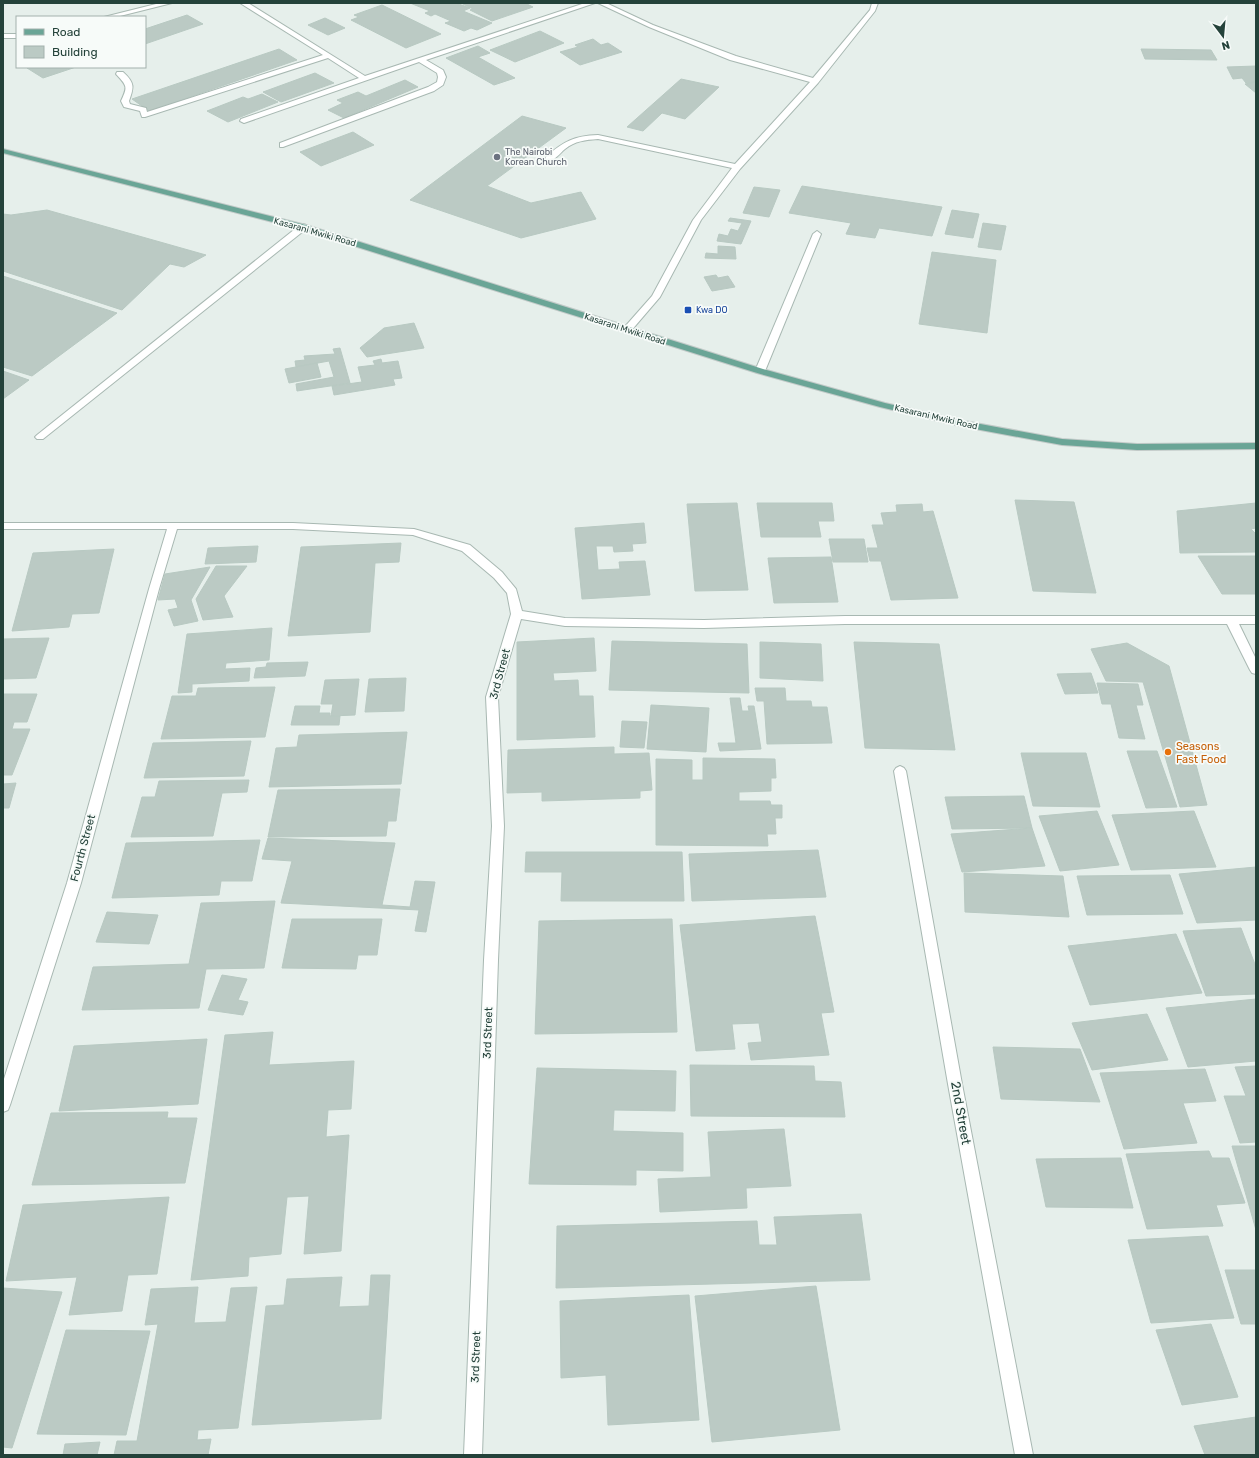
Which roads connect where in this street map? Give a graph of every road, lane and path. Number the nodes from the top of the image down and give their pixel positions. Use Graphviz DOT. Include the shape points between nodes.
graph roads {
  1 [pos="169,3"];
  2 [pos="242,3"];
  3 [pos="592,3"];
  4 [pos="601,3"];
  5 [pos="875,3"];
  6 [pos="111,16"];
  7 [pos="3,36"];
  8 [pos="16,36"];
  9 [pos="328,56"];
  10 [pos="420,59"];
  11 [pos="120,74"];
  12 [pos="364,78"];
  13 [pos="815,81"];
  14 [pos="244,121"];
  15 [pos="283,146"];
  16 [pos="3,151"];
  17 [pos="549,159"];
  18 [pos="737,167"];
  19 [pos="303,227"];
  20 [pos="818,234"];
  21 [pos="627,330"];
  22 [pos="760,371"];
  23 [pos="40,437"];
  24 [pos="1256,446"];
  25 [pos="3,526"];
  26 [pos="173,526"];
  27 [pos="517,614"];
  28 [pos="1231,620"];
  29 [pos="1256,620"];
  30 [pos="1256,670"];
  31 [pos="900,771"];
  32 [pos="3,1105"];
  33 [pos="473,1455"];
  34 [pos="1024,1455"];
  1 -- 6 [label="street"];
  2 -- 9 [label="street"];
  3 -- 10 [label="street"];
  4 -- 13 [label="street" via="733,58"];
  5 -- 13 [label="street"];
  7 -- 8 [label="street"];
  9 -- 11 [label="street" via="145,115 143,110 127,105 125,101 130,83"];
  9 -- 12 [label="street"];
  10 -- 12 [label="street"];
  10 -- 15 [label="street" via="440,72 440,83 431,89"];
  12 -- 14 [label="street"];
  13 -- 18 [label="street"];
  16 -- 19 [label="main road, Kasarani Mwiki Road"];
  17 -- 18 [label="street" via="567,142 598,137"];
  18 -- 21 [label="street" via="697,220 656,297"];
  19 -- 21 [label="main road, Kasarani Mwiki Road"];
  19 -- 23 [label="street"];
  20 -- 22 [label="street"];
  21 -- 22 [label="main road, Kasarani Mwiki Road"];
  22 -- 24 [label="main road, Kasarani Mwiki Road" via="959,423 1062,442 1137,447"];
  25 -- 26 [label="street"];
  26 -- 27 [label="street" via="293,526 414,532 466,548 512,592"];
  26 -- 32 [label="street, Fourth Street" via="74,883"];
  27 -- 28 [label="street" via="565,622 704,624 845,620"];
  27 -- 33 [label="street, 3rd Street" via="492,697 498,826"];
  28 -- 29 [label="street"];
  28 -- 30 [label="street"];
  31 -- 34 [label="street, 2nd Street"];
}
